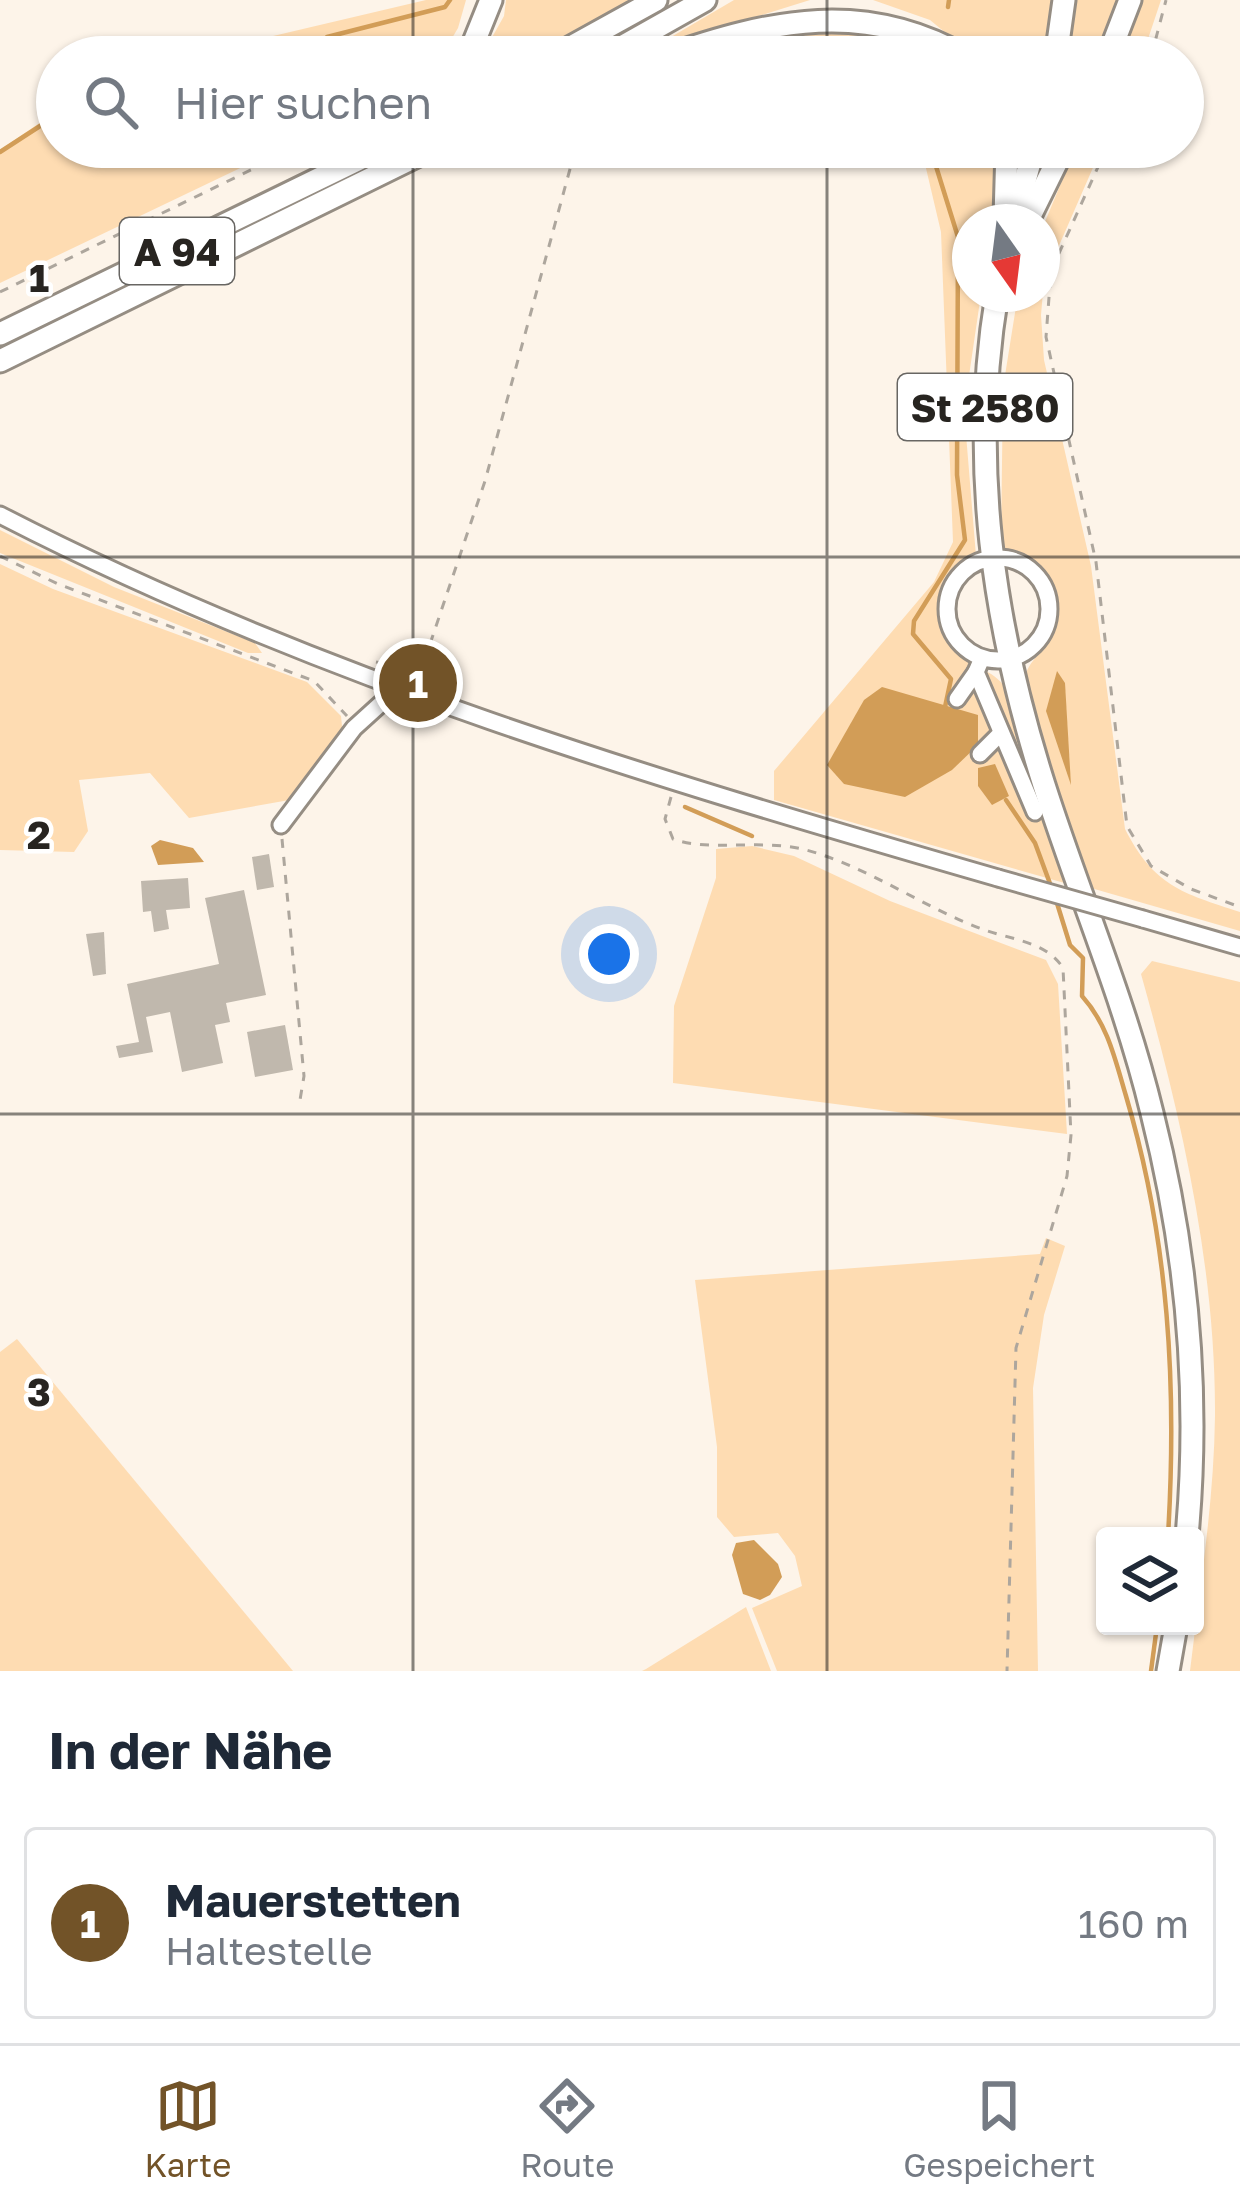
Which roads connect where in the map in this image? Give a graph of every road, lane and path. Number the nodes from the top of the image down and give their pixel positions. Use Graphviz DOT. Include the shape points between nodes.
graph roads {
  1 [pos="491,0"];
  2 [pos="656,0"];
  3 [pos="705,0"];
  4 [pos="1064,0"];
  5 [pos="1130,0"];
  6 [pos="1166,0"];
  7 [pos="476,36"];
  8 [pos="591,36"];
  9 [pos="641,36"];
  10 [pos="723,36"];
  11 [pos="936,36"];
  12 [pos="1060,36"];
  13 [pos="1116,36"];
  14 [pos="1157,36"];
  15 [pos="255,168"];
  16 [pos="334,168"];
  17 [pos="393,168"];
  18 [pos="570,168"];
  19 [pos="1005,168"];
  20 [pos="1028,168"];
  21 [pos="1054,168"];
  22 [pos="1098,168"];
  23 [pos="1004,204"];
  24 [pos="1019,204"];
  25 [pos="1036,204"];
  26 [pos="0,292"];
  27 [pos="994,312"];
  28 [pos="0,334"];
  29 [pos="0,362"];
  30 [pos="0,515"];
  31 [pos="0,556"];
  32 [pos="991,559"];
  33 [pos="1009,659"];
  34 [pos="369,662"];
  35 [pos="979,665"];
  36 [pos="416,670"];
  37 [pos="439,687"];
  38 [pos="397,689"];
  39 [pos="957,699"];
  40 [pos="354,728"];
  41 [pos="1001,734"];
  42 [pos="980,754"];
  43 [pos="675,783"];
  44 [pos="1035,812"];
  45 [pos="281,825"];
  46 [pos="1240,907"];
  47 [pos="1240,947"];
  48 [pos="301,1100"];
  49 [pos="1187,1527"];
  50 [pos="1174,1635"];
  51 [pos="1007,1671"];
  52 [pos="1168,1671"];
  1 -- 7 [label="highway"];
  2 -- 8 [label="highway"];
  3 -- 9 [label="highway"];
  4 -- 12 [label="highway"];
  5 -- 13 [label="highway"];
  6 -- 14 [label="path"];
  10 -- 11 [label="highway" via="796,10 862,4"];
  15 -- 26 [label="path"];
  16 -- 28 [label="highway, A 94"];
  17 -- 29 [label="highway, A 94"];
  18 -- 36 [label="path" via="485,481"];
  19 -- 23 [label="highway"];
  20 -- 24 [label="highway"];
  21 -- 25 [label="highway"];
  22 -- 46 [label="path" via="1051,272 1046,337 1096,562 1127,826 1151,866"];
  27 -- 32 [label="highway, St 2580" via="984,440"];
  30 -- 38 [label="street"];
  31 -- 40 [label="path" via="314,681"];
  32 -- 33 [label="highway, St 2580"];
  32 -- 33 [label="street" via="1029,568 1049,599 1042,635"];
  32 -- 35 [label="street" via="955,581 947,611 957,640"];
  33 -- 35 [label="street"];
  33 -- 49 [label="highway, St 2580" via="1137,1060 1169,1190 1189,1352"];
  34 -- 36 [label="path"];
  35 -- 39 [label="street"];
  35 -- 41 [label="street"];
  36 -- 37 [label="path"];
  38 -- 40 [label="street"];
  38 -- 43 [label="street"];
  40 -- 45 [label="street"];
  41 -- 42 [label="street"];
  41 -- 44 [label="street"];
  43 -- 47 [label="street, bridge"];
  43 -- 51 [label="path" via="664,819 673,839 808,850 1054,954 1063,968 1071,1135 1067,1176 1016,1348"];
  45 -- 48 [label="path"];
  50 -- 52 [label="highway"];
}
